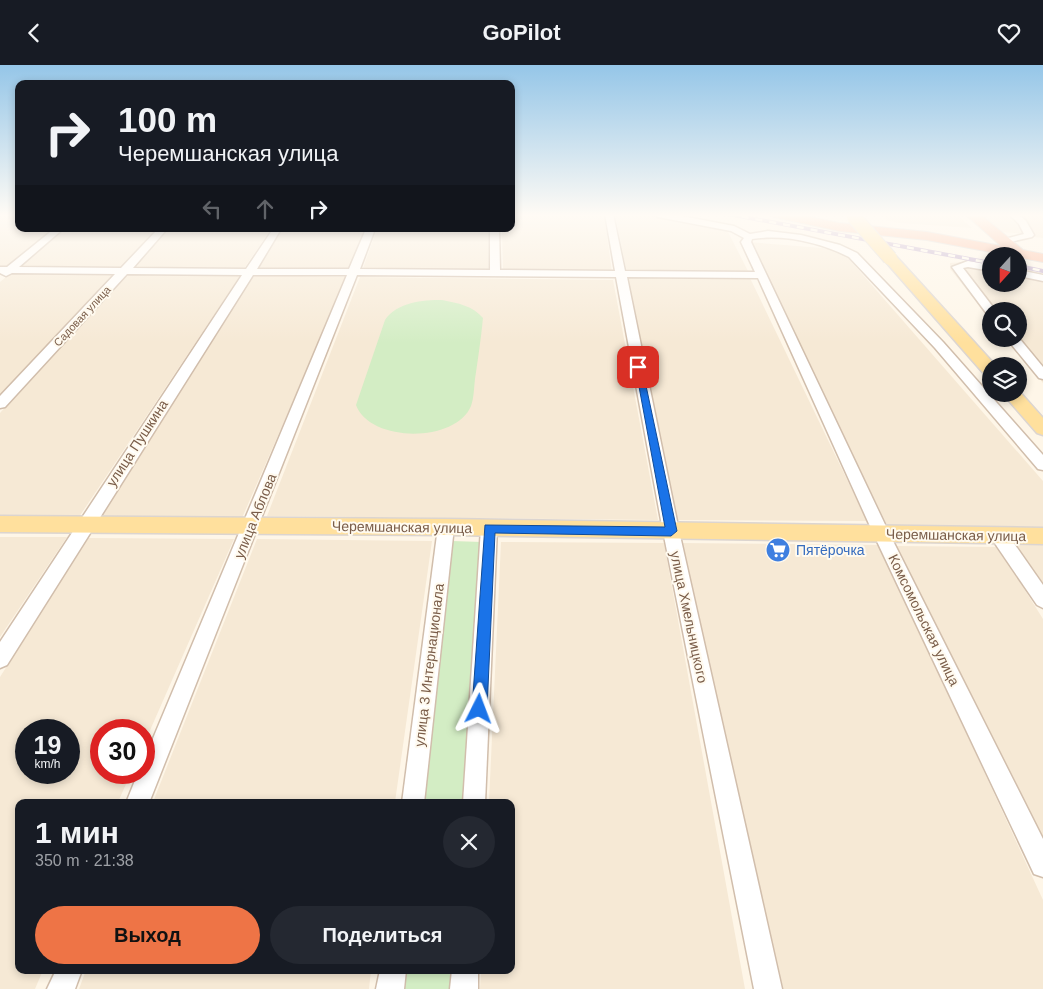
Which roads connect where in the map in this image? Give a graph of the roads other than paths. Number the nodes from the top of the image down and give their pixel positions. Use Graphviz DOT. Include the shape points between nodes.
graph roads {
  1 [pos="22,257"];
  2 [pos="137,257"];
  3 [pos="258,257"];
  4 [pos="361,257"];
  5 [pos="495,257"];
  6 [pos="616,257"];
  7 [pos="754,257"];
  8 [pos="855,257"];
  9 [pos="889,257"];
  10 [pos="982,266"];
  11 [pos="5,270"];
  12 [pos="124,271"];
  13 [pos="248,273"];
  14 [pos="355,273"];
  15 [pos="495,274"];
  16 [pos="619,275"];
  17 [pos="762,275"];
  18 [pos="1028,275"];
  19 [pos="0,278"];
  20 [pos="1043,278"];
  21 [pos="984,302"];
  22 [pos="1020,347"];
  23 [pos="982,361"];
  24 [pos="1043,375"];
  25 [pos="1019,402"];
  26 [pos="0,404"];
  27 [pos="1043,429"];
  28 [pos="1043,465"];
  29 [pos="0,524"];
  30 [pos="85,524"];
  31 [pos="250,525"];
  32 [pos="446,527"];
  33 [pos="489,528"];
  34 [pos="671,531"];
  35 [pos="882,535"];
  36 [pos="1043,536"];
  37 [pos="1000,537"];
  38 [pos="1043,600"];
  39 [pos="0,659"];
  40 [pos="139,799"];
  41 [pos="413,799"];
  42 [pos="474,799"];
  43 [pos="1043,865"];
  44 [pos="67,974"];
  45 [pos="392,974"];
  46 [pos="465,974"];
  47 [pos="61,989"];
  48 [pos="390,989"];
  49 [pos="464,989"];
  50 [pos="768,989"];
  1 -- 11 [label="street"];
  2 -- 12 [label="street, Садовая улица"];
  3 -- 13 [label="street, улица Пушкина"];
  4 -- 14 [label="street, улица Аблова"];
  5 -- 15 [label="street"];
  6 -- 16 [label="street, улица Хмельницкого"];
  7 -- 17 [label="street, Комсомольская улица"];
  8 -- 28 [label="street" via="939,345"];
  9 -- 23 [label="main road, bridge"];
  10 -- 21 [label="street" via="968,264 956,267"];
  11 -- 12 [label="street"];
  11 -- 19 [label="street"];
  12 -- 13 [label="street"];
  12 -- 26 [label="street, Садовая улица"];
  13 -- 14 [label="street"];
  13 -- 30 [label="street, улица Пушкина"];
  14 -- 15 [label="street"];
  14 -- 31 [label="street, улица Аблова"];
  15 -- 16 [label="street"];
  16 -- 17 [label="street"];
  16 -- 34 [label="street, улица Хмельницкого"];
  17 -- 35 [label="street, Комсомольская улица"];
  18 -- 20 [label="street"];
  22 -- 24 [label="street"];
  25 -- 27 [label="main road"];
  29 -- 30 [label="main road, Черемшанская улица"];
  30 -- 31 [label="main road, Черемшанская улица"];
  30 -- 39 [label="street, улица Пушкина"];
  31 -- 32 [label="main road, Черемшанская улица"];
  31 -- 40 [label="street, улица Аблова"];
  32 -- 33 [label="main road, Черемшанская улица"];
  32 -- 41 [label="street, улица 3 Интернационала"];
  33 -- 34 [label="main road, Черемшанская улица"];
  33 -- 42 [label="street"];
  34 -- 35 [label="main road, Черемшанская улица"];
  34 -- 50 [label="street, улица Хмельницкого"];
  35 -- 37 [label="main road, Черемшанская улица"];
  35 -- 43 [label="street, Комсомольская улица"];
  36 -- 37 [label="main road, Черемшанская улица"];
  37 -- 38 [label="street"];
  44 -- 47 [label="street"];
  45 -- 48 [label="street"];
  46 -- 49 [label="street"];
}
